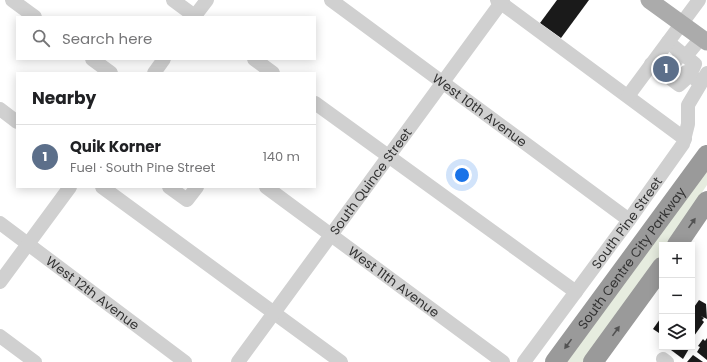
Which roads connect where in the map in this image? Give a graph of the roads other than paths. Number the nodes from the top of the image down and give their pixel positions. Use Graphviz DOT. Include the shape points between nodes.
graph roads {
  1 [pos="12,0"];
  2 [pos="173,0"];
  3 [pos="207,0"];
  4 [pos="331,0"];
  5 [pos="649,0"];
  6 [pos="699,0"];
  7 [pos="500,1"];
  8 [pos="34,16"];
  9 [pos="194,16"];
  10 [pos="196,16"];
  11 [pos="681,24"];
  12 [pos="704,40"];
  13 [pos="666,51"];
  14 [pos="686,56"];
  15 [pos="93,60"];
  16 [pos="163,60"];
  17 [pos="255,60"];
  18 [pos="651,64"];
  19 [pos="110,72"];
  20 [pos="155,72"];
  21 [pos="272,72"];
  22 [pos="696,76"];
  23 [pos="443,82"];
  24 [pos="628,96"];
  25 [pos="316,104"];
  26 [pos="0,109"];
  27 [pos="16,121"];
  28 [pos="685,139"];
  29 [pos="707,155"];
  30 [pos="388,156"];
  31 [pos="69,188"];
  32 [pos="103,188"];
  33 [pos="170,188"];
  34 [pos="196,188"];
  35 [pos="267,188"];
  36 [pos="707,201"];
  37 [pos="629,220"];
  38 [pos="0,223"];
  39 [pos="331,235"];
  40 [pos="679,242"];
  41 [pos="28,244"];
  42 [pos="659,271"];
  43 [pos="0,282"];
  44 [pos="576,292"];
  45 [pos="274,313"];
  46 [pos="0,336"];
  47 [pos="35,362"];
  48 [pos="185,362"];
  49 [pos="238,362"];
  50 [pos="341,362"];
  51 [pos="503,362"];
  52 [pos="524,362"];
  53 [pos="555,362"];
  54 [pos="593,362"];
  1 -- 8 [label="street"];
  2 -- 9 [label="street"];
  3 -- 10 [label="street"];
  4 -- 23 [label="street, West 10th Avenue"];
  5 -- 11 [label="main road"];
  6 -- 11 [label="street"];
  7 -- 23 [label="street, South Quince Street"];
  7 -- 24 [label="street"];
  11 -- 12 [label="main road"];
  11 -- 13 [label="street"];
  12 -- 14 [label="street"];
  13 -- 14 [label="street"];
  13 -- 18 [label="street"];
  14 -- 22 [label="street" via="695,64"];
  15 -- 19 [label="street"];
  16 -- 20 [label="street"];
  17 -- 21 [label="street"];
  18 -- 22 [label="street" via="679,85"];
  18 -- 24 [label="street"];
  22 -- 28 [label="street, South Pine Street" via="688,105"];
  23 -- 30 [label="street, South Quince Street"];
  23 -- 37 [label="street, West 10th Avenue"];
  24 -- 28 [label="street"];
  25 -- 30 [label="street"];
  26 -- 27 [label="street"];
  28 -- 37 [label="street, South Pine Street"];
  29 -- 53 [label="highway, South Centre City Parkway, one-way"];
  30 -- 39 [label="street, South Quince Street"];
  30 -- 44 [label="street"];
  31 -- 41 [label="street"];
  32 -- 45 [label="street"];
  33 -- 34 [label="street" via="187,200"];
  35 -- 39 [label="street, West 11th Avenue"];
  40 -- 36 [label="highway, one-way"];
  37 -- 44 [label="street, South Pine Street"];
  38 -- 41 [label="street, West 12th Avenue"];
  39 -- 45 [label="street, South Quince Street"];
  39 -- 51 [label="street, West 11th Avenue"];
  41 -- 43 [label="street"];
  41 -- 48 [label="street, West 12th Avenue"];
  54 -- 42 [label="highway, one-way"];
  44 -- 52 [label="street, South Pine Street"];
  45 -- 49 [label="street, South Quince Street"];
  45 -- 50 [label="street"];
  46 -- 47 [label="street"];
}
